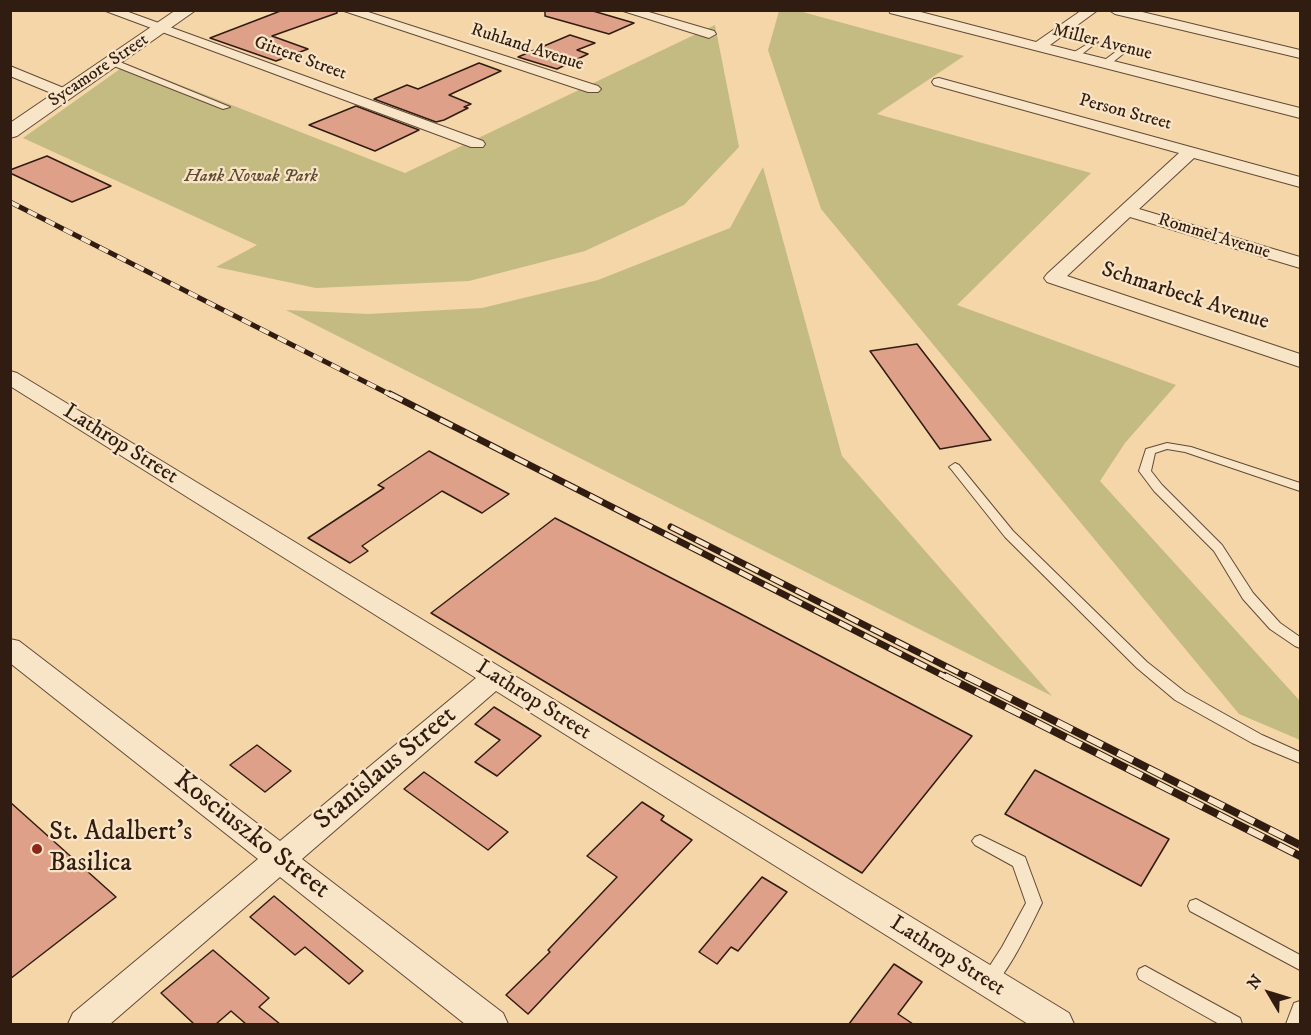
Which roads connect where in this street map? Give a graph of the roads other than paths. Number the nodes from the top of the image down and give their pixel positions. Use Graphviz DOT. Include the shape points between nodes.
graph roads {
  1 [pos="109,10"];
  2 [pos="188,10"];
  3 [pos="347,10"];
  4 [pos="626,10"];
  5 [pos="895,10"];
  6 [pos="1092,10"];
  7 [pos="1115,10"];
  8 [pos="161,29"];
  9 [pos="709,34"];
  10 [pos="1094,42"];
  11 [pos="1129,46"];
  12 [pos="1038,47"];
  13 [pos="1300,54"];
  14 [pos="1074,56"];
  15 [pos="112,62"];
  16 [pos="1105,64"];
  17 [pos="10,70"];
  18 [pos="939,82"];
  19 [pos="593,89"];
  20 [pos="66,94"];
  21 [pos="226,107"];
  22 [pos="1300,113"];
  23 [pos="10,132"];
  24 [pos="477,144"];
  25 [pos="1190,152"];
  26 [pos="1300,182"];
  27 [pos="1127,211"];
  28 [pos="1300,263"];
  29 [pos="1300,361"];
  30 [pos="10,377"];
  31 [pos="955,467"];
  32 [pos="1300,487"];
  33 [pos="1300,643"];
  34 [pos="10,648"];
  35 [pos="495,678"];
  36 [pos="1300,758"];
  37 [pos="980,841"];
  38 [pos="280,859"];
  39 [pos="1196,906"];
  40 [pos="1300,963"];
  41 [pos="1145,974"];
  42 [pos="987,982"];
  43 [pos="1300,1009"];
  44 [pos="86,1024"];
  45 [pos="491,1024"];
  46 [pos="1057,1024"];
  47 [pos="1234,1024"];
  48 [pos="1294,1024"];
  1 -- 8 [label="street, Gittere Street"];
  2 -- 8 [label="street, Sycamore Street"];
  3 -- 19 [label="street, Ruhland Avenue"];
  4 -- 9 [label="street"];
  5 -- 12 [label="street, Miller Avenue"];
  6 -- 12 [label="street"];
  7 -- 13 [label="street"];
  8 -- 15 [label="street, Sycamore Street"];
  8 -- 24 [label="street, Gittere Street"];
  10 -- 14 [label="lane"];
  11 -- 16 [label="lane"];
  12 -- 14 [label="street, Miller Avenue"];
  14 -- 16 [label="street, Miller Avenue"];
  15 -- 20 [label="street, Sycamore Street"];
  15 -- 21 [label="lane"];
  16 -- 22 [label="street, Miller Avenue"];
  17 -- 20 [label="street"];
  18 -- 25 [label="street, Person Street"];
  20 -- 23 [label="street, Sycamore Street"];
  25 -- 26 [label="street, Person Street"];
  25 -- 27 [label="street"];
  27 -- 28 [label="street, Rommel Avenue"];
  27 -- 29 [label="street, Schmarbeck Avenue" via="1054,278"];
  30 -- 35 [label="street, Lathrop Street"];
  31 -- 36 [label="lane" via="1009,534 1142,665 1180,696 1257,740"];
  32 -- 33 [label="lane" via="1187,449 1167,446 1150,451 1144,471 1218,548 1248,596 1275,626"];
  34 -- 38 [label="street, Kosciuszko Street"];
  35 -- 38 [label="street, Stanislaus Street"];
  35 -- 42 [label="street, Lathrop Street"];
  37 -- 42 [label="lane" via="1019,862 1034,903"];
  38 -- 44 [label="street, Stanislaus Street"];
  38 -- 45 [label="street, Kosciuszko Street"];
  39 -- 40 [label="lane"];
  41 -- 47 [label="lane"];
  42 -- 46 [label="street, Lathrop Street"];
  43 -- 48 [label="lane"];
}
